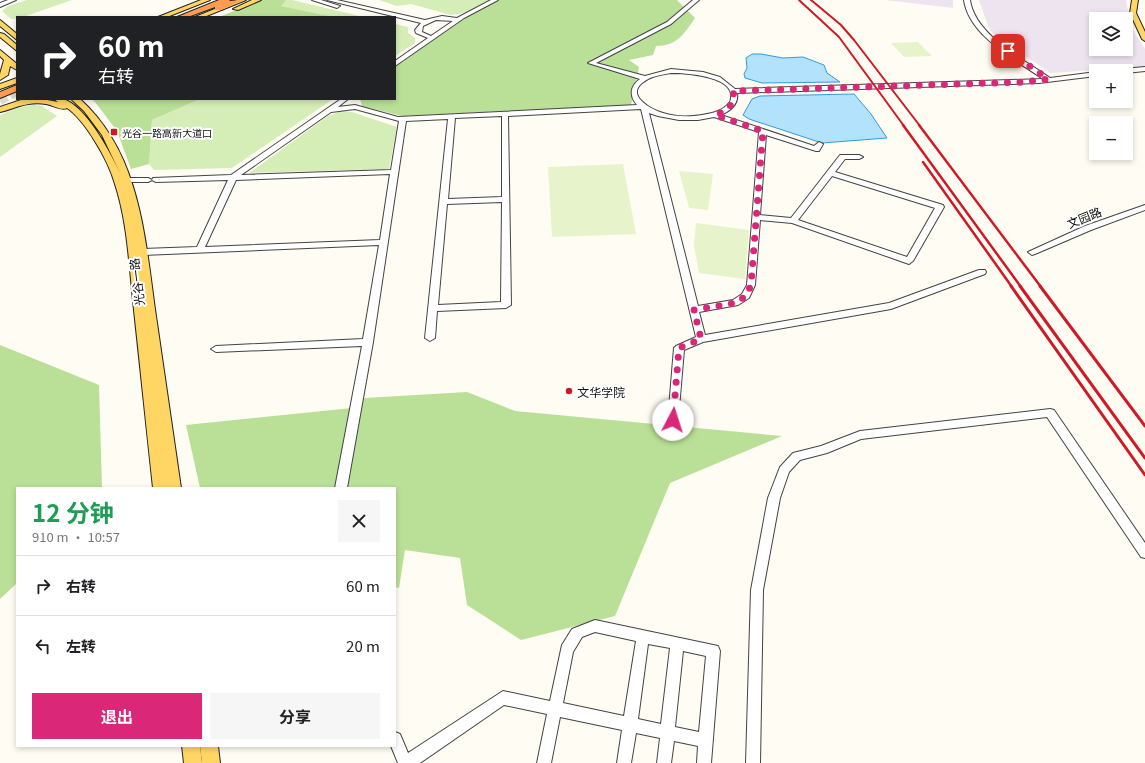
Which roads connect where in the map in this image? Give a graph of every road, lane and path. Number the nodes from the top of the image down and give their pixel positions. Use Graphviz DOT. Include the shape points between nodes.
graph roads {
  1 [pos="12,0"];
  2 [pos="207,0"];
  3 [pos="214,0"];
  4 [pos="222,0"];
  5 [pos="226,0"];
  6 [pos="239,0"];
  7 [pos="243,0"];
  8 [pos="252,0"];
  9 [pos="258,0"];
  10 [pos="316,0"];
  11 [pos="330,0"];
  12 [pos="495,0"];
  13 [pos="696,0"];
  14 [pos="967,0"];
  15 [pos="1135,0"];
  16 [pos="0,5"];
  17 [pos="0,16"];
  18 [pos="164,16"];
  19 [pos="177,16"];
  20 [pos="178,16"];
  21 [pos="178,16"];
  22 [pos="198,16"];
  23 [pos="201,16"];
  24 [pos="210,16"];
  25 [pos="217,16"];
  26 [pos="378,16"];
  27 [pos="395,16"];
  28 [pos="396,16"];
  29 [pos="396,20"];
  30 [pos="459,20"];
  31 [pos="0,22"];
  32 [pos="423,23"];
  33 [pos="16,29"];
  34 [pos="0,34"];
  35 [pos="16,37"];
  36 [pos="432,38"];
  37 [pos="1145,40"];
  38 [pos="16,48"];
  39 [pos="1,53"];
  40 [pos="16,54"];
  41 [pos="8,60"];
  42 [pos="396,63"];
  43 [pos="16,67"];
  44 [pos="1145,69"];
  45 [pos="1133,70"];
  46 [pos="1089,75"];
  47 [pos="0,78"];
  48 [pos="644,78"];
  49 [pos="1048,79"];
  50 [pos="16,81"];
  51 [pos="0,88"];
  52 [pos="16,90"];
  53 [pos="733,91"];
  54 [pos="0,97"];
  55 [pos="63,100"];
  56 [pos="344,100"];
  57 [pos="77,103"];
  58 [pos="354,103"];
  59 [pos="644,107"];
  60 [pos="0,110"];
  61 [pos="329,110"];
  62 [pos="505,114"];
  63 [pos="715,115"];
  64 [pos="452,117"];
  65 [pos="403,119"];
  66 [pos="763,131"];
  67 [pos="820,144"];
  68 [pos="859,157"];
  69 [pos="395,172"];
  70 [pos="830,173"];
  71 [pos="233,177"];
  72 [pos="128,180"];
  73 [pos="506,199"];
  74 [pos="443,202"];
  75 [pos="1145,207"];
  76 [pos="756,217"];
  77 [pos="793,221"];
  78 [pos="384,242"];
  79 [pos="200,249"];
  80 [pos="143,252"];
  81 [pos="1032,252"];
  82 [pos="982,272"];
  83 [pos="433,308"];
  84 [pos="694,310"];
  85 [pos="430,338"];
  86 [pos="701,339"];
  87 [pos="368,342"];
  88 [pos="216,349"];
  89 [pos="673,420"];
  90 [pos="160,487"];
  91 [pos="174,487"];
  92 [pos="341,487"];
  93 [pos="1145,553"];
  94 [pos="643,636"];
  95 [pos="678,644"];
  96 [pos="555,709"];
  97 [pos="630,724"];
  98 [pos="668,732"];
  99 [pos="706,740"];
  100 [pos="396,741"];
  101 [pos="191,747"];
  102 [pos="209,747"];
  103 [pos="193,763"];
  104 [pos="211,763"];
  105 [pos="406,763"];
  106 [pos="544,763"];
  107 [pos="624,763"];
  108 [pos="664,763"];
  109 [pos="704,763"];
  110 [pos="753,763"];
  1 -- 16 [label="street"];
  2 -- 18 [label="main road"];
  3 -- 19 [label="highway"];
  4 -- 20 [label="main road"];
  5 -- 21 [label="highway"];
  6 -- 22 [label="highway"];
  7 -- 23 [label="main road"];
  8 -- 24 [label="highway"];
  9 -- 25 [label="main road"];
  10 -- 26 [label="street"];
  11 -- 27 [label="street"];
  12 -- 30 [label="street"];
  13 -- 48 [label="street" via="669,23 591,64"];
  14 -- 49 [label="street" via="966,6 972,20 985,34"];
  15 -- 37 [label="main road" via="1133,13"];
  17 -- 33 [label="main road"];
  28 -- 32 [label="street"];
  29 -- 32 [label="street"];
  30 -- 32 [label="street" via="441,18"];
  30 -- 36 [label="street"];
  31 -- 35 [label="main road"];
  32 -- 36 [label="street" via="418,30 419,33"];
  34 -- 38 [label="main road"];
  36 -- 42 [label="street"];
  39 -- 40 [label="main road" via="11,56"];
  39 -- 41 [label="main road"];
  41 -- 43 [label="main road"];
  41 -- 47 [label="main road"];
  44 -- 45 [label="street"];
  46 -- 49 [label="street"];
  48 -- 53 [label="street" via="671,71 702,73 721,81"];
  48 -- 59 [label="street" via="634,92 636,100"];
  49 -- 53 [label="street"];
  50 -- 51 [label="highway"];
  52 -- 54 [label="highway"];
  53 -- 63 [label="street" via="735,99 730,106"];
  55 -- 57 [label="main road, 光谷一路"];
  56 -- 61 [label="street"];
  57 -- 60 [label="main road" via="40,100"];
  57 -- 72 [label="main road, 光谷一路" via="97,122 111,143"];
  57 -- 90 [label="main road, 光谷一路" via="111,163 119,181 126,209"];
  58 -- 61 [label="street"];
  58 -- 65 [label="street"];
  59 -- 62 [label="street"];
  59 -- 63 [label="street" via="657,114 690,119"];
  59 -- 84 [label="street"];
  61 -- 71 [label="street"];
  62 -- 64 [label="street"];
  62 -- 73 [label="street"];
  63 -- 66 [label="street"];
  64 -- 65 [label="street"];
  64 -- 74 [label="street"];
  65 -- 69 [label="street"];
  66 -- 67 [label="street" via="816,149"];
  66 -- 76 [label="street"];
  68 -- 70 [label="street" via="843,157"];
  69 -- 71 [label="street"];
  69 -- 78 [label="street"];
  70 -- 77 [label="street"];
  70 -- 77 [label="street" via="940,207 909,261"];
  71 -- 72 [label="street"];
  71 -- 79 [label="street"];
  72 -- 80 [label="main road, 光谷一路"];
  73 -- 74 [label="street"];
  73 -- 83 [label="street" via="506,305"];
  74 -- 83 [label="street"];
  75 -- 81 [label="street, 文园路"];
  76 -- 77 [label="street"];
  76 -- 84 [label="street" via="751,285 746,296 735,303"];
  78 -- 79 [label="street"];
  78 -- 87 [label="street"];
  79 -- 80 [label="street"];
  80 -- 91 [label="main road, 光谷一路"];
  82 -- 86 [label="street" via="891,306"];
  83 -- 85 [label="street"];
  84 -- 86 [label="street"];
  86 -- 89 [label="street" via="679,348"];
  87 -- 88 [label="street"];
  87 -- 92 [label="street"];
  93 -- 110 [label="street" via="1050,413 860,435 823,450 797,456 784,470 774,498 756,590"];
  94 -- 95 [label="street"];
  94 -- 96 [label="street" via="595,626 577,634 567,650"];
  94 -- 97 [label="street"];
  95 -- 98 [label="street"];
  95 -- 99 [label="street" via="713,651"];
  96 -- 97 [label="street"];
  96 -- 105 [label="street" via="503,698"];
  96 -- 106 [label="street"];
  97 -- 98 [label="street"];
  97 -- 107 [label="street"];
  98 -- 99 [label="street"];
  98 -- 108 [label="street"];
  99 -- 109 [label="street"];
  100 -- 105 [label="street"];
  101 -- 103 [label="main road"];
  102 -- 104 [label="main road"];
}
